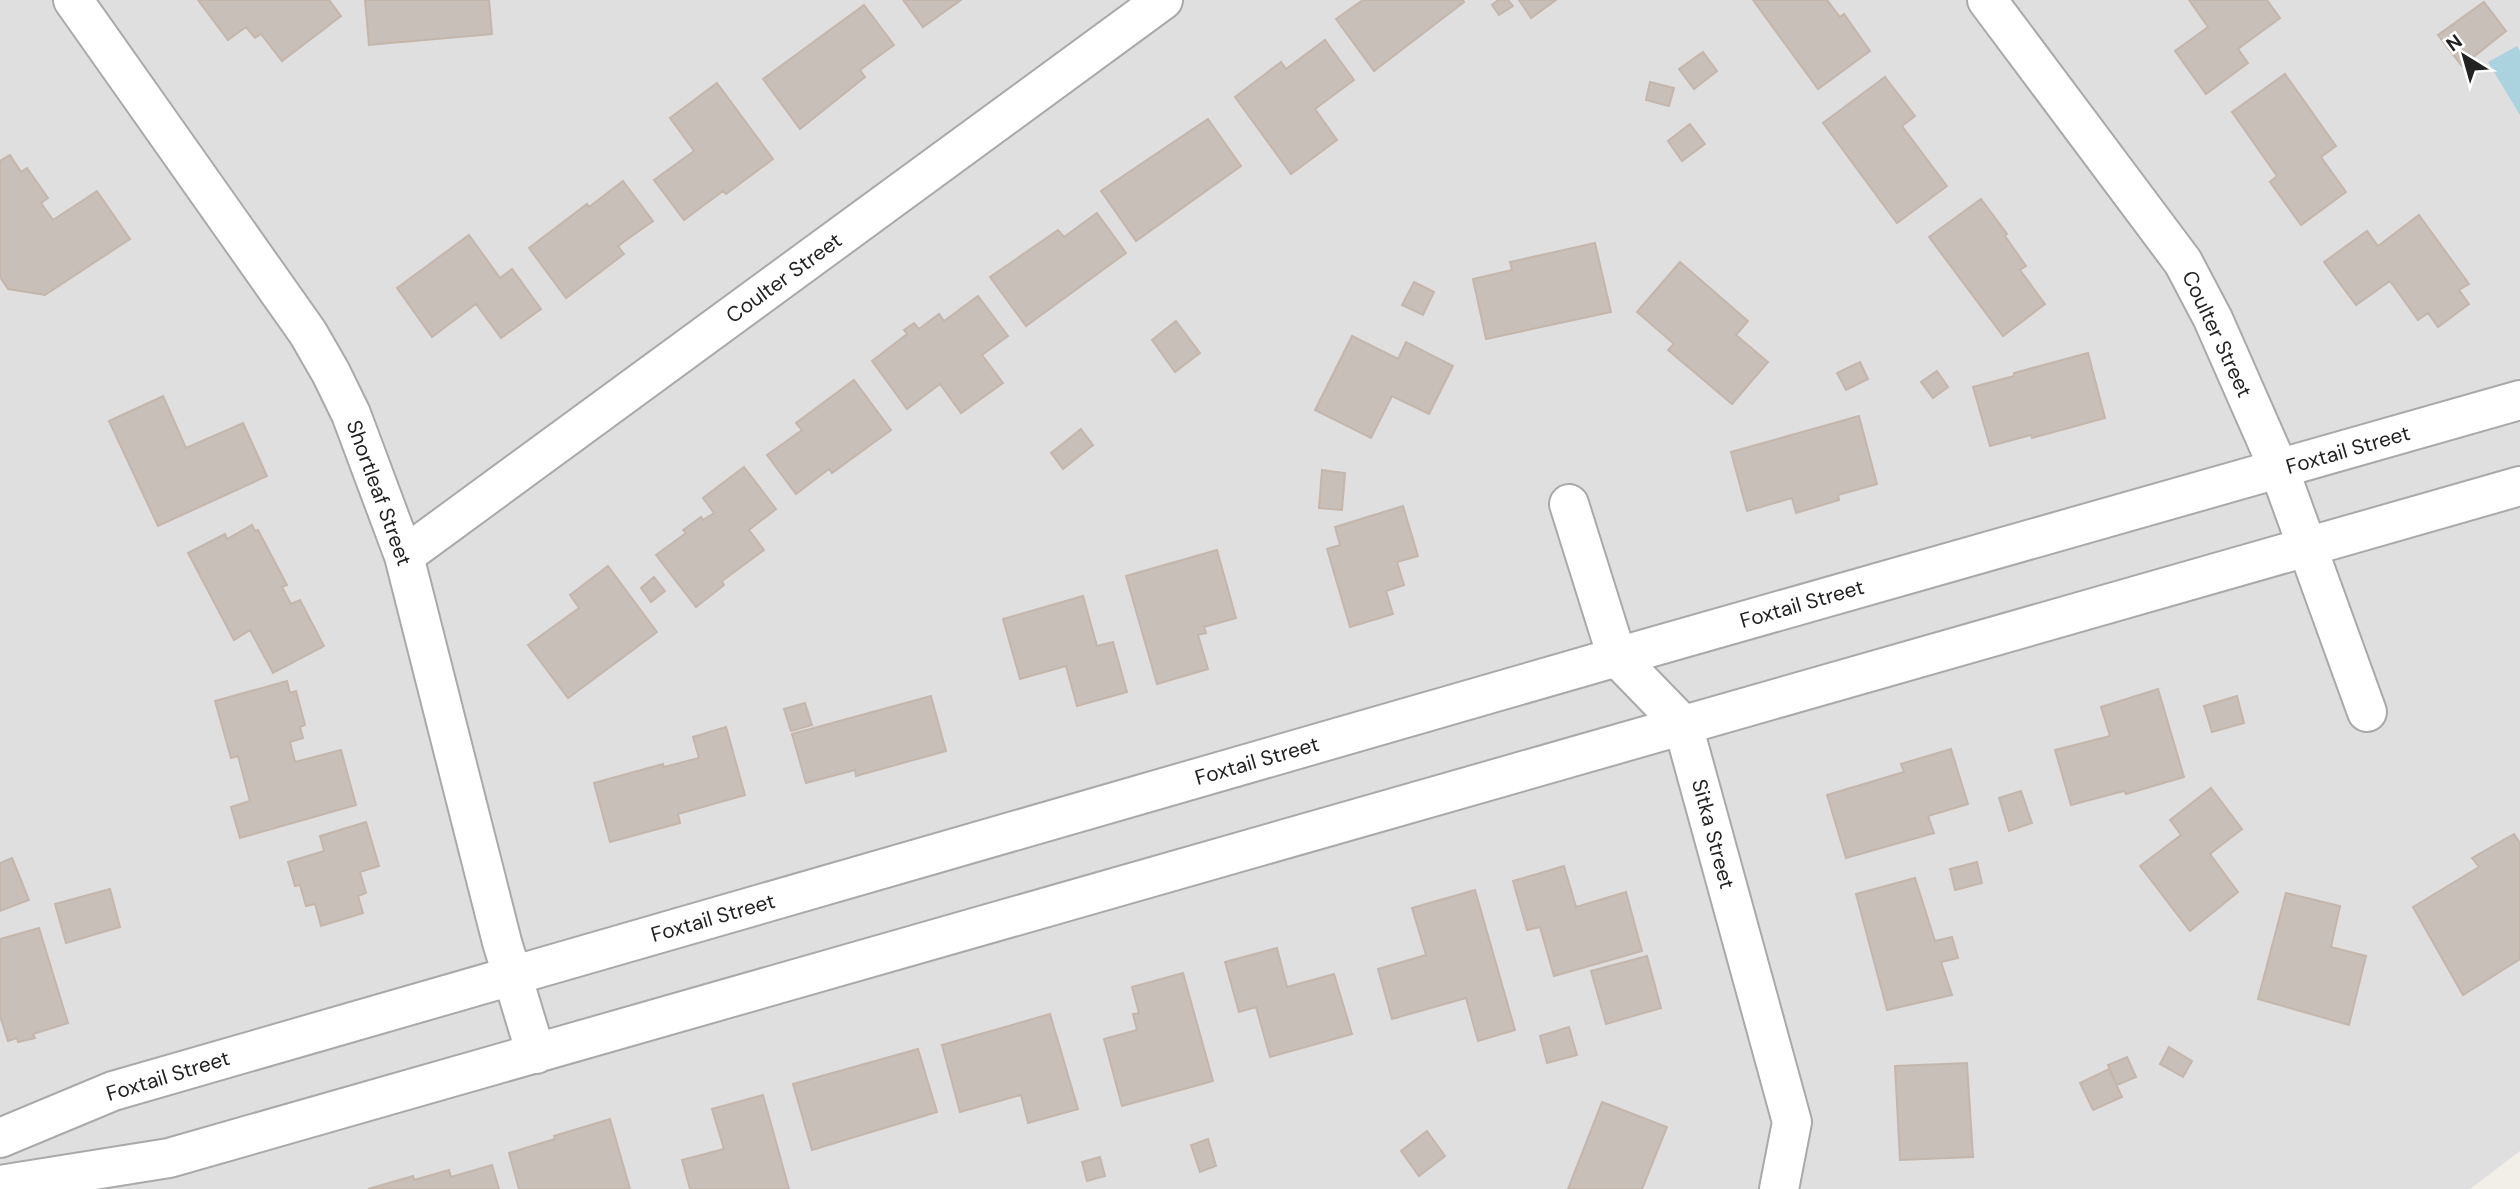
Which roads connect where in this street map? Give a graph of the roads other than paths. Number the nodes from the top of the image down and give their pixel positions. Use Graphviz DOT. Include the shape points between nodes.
graph roads {
  1 [pos="74,0"];
  2 [pos="1163,0"];
  3 [pos="1987,0"];
  4 [pos="2520,400"];
  5 [pos="2279,470"];
  6 [pos="2520,486"];
  7 [pos="1569,504"];
  8 [pos="2307,546"];
  9 [pos="404,556"];
  10 [pos="1617,657"];
  11 [pos="2367,712"];
  12 [pos="1682,725"];
  13 [pos="512,976"];
  14 [pos="536,1054"];
  15 [pos="0,1138"];
  16 [pos="0,1185"];
  17 [pos="1779,1189"];
  1 -- 9 [label="street, Shortleaf Street" via="308,333 351,414"];
  2 -- 9 [label="street, Coulter Street"];
  3 -- 5 [label="street, Coulter Street" via="2183,262"];
  4 -- 5 [label="street, Foxtail Street"];
  5 -- 8 [label="street, Coulter Street"];
  5 -- 10 [label="street, Foxtail Street"];
  6 -- 8 [label="street"];
  7 -- 10 [label="street, Sitka Street"];
  8 -- 11 [label="street, Coulter Street"];
  8 -- 12 [label="street"];
  9 -- 13 [label="street, Shortleaf Street"];
  10 -- 12 [label="street, Sitka Street"];
  10 -- 13 [label="street, Foxtail Street"];
  12 -- 14 [label="street"];
  12 -- 17 [label="street, Sitka Street" via="1792,1122"];
  13 -- 14 [label="street, Shortleaf Street"];
  13 -- 15 [label="street, Foxtail Street" via="113,1091"];
  14 -- 16 [label="street" via="169,1158"];
}
